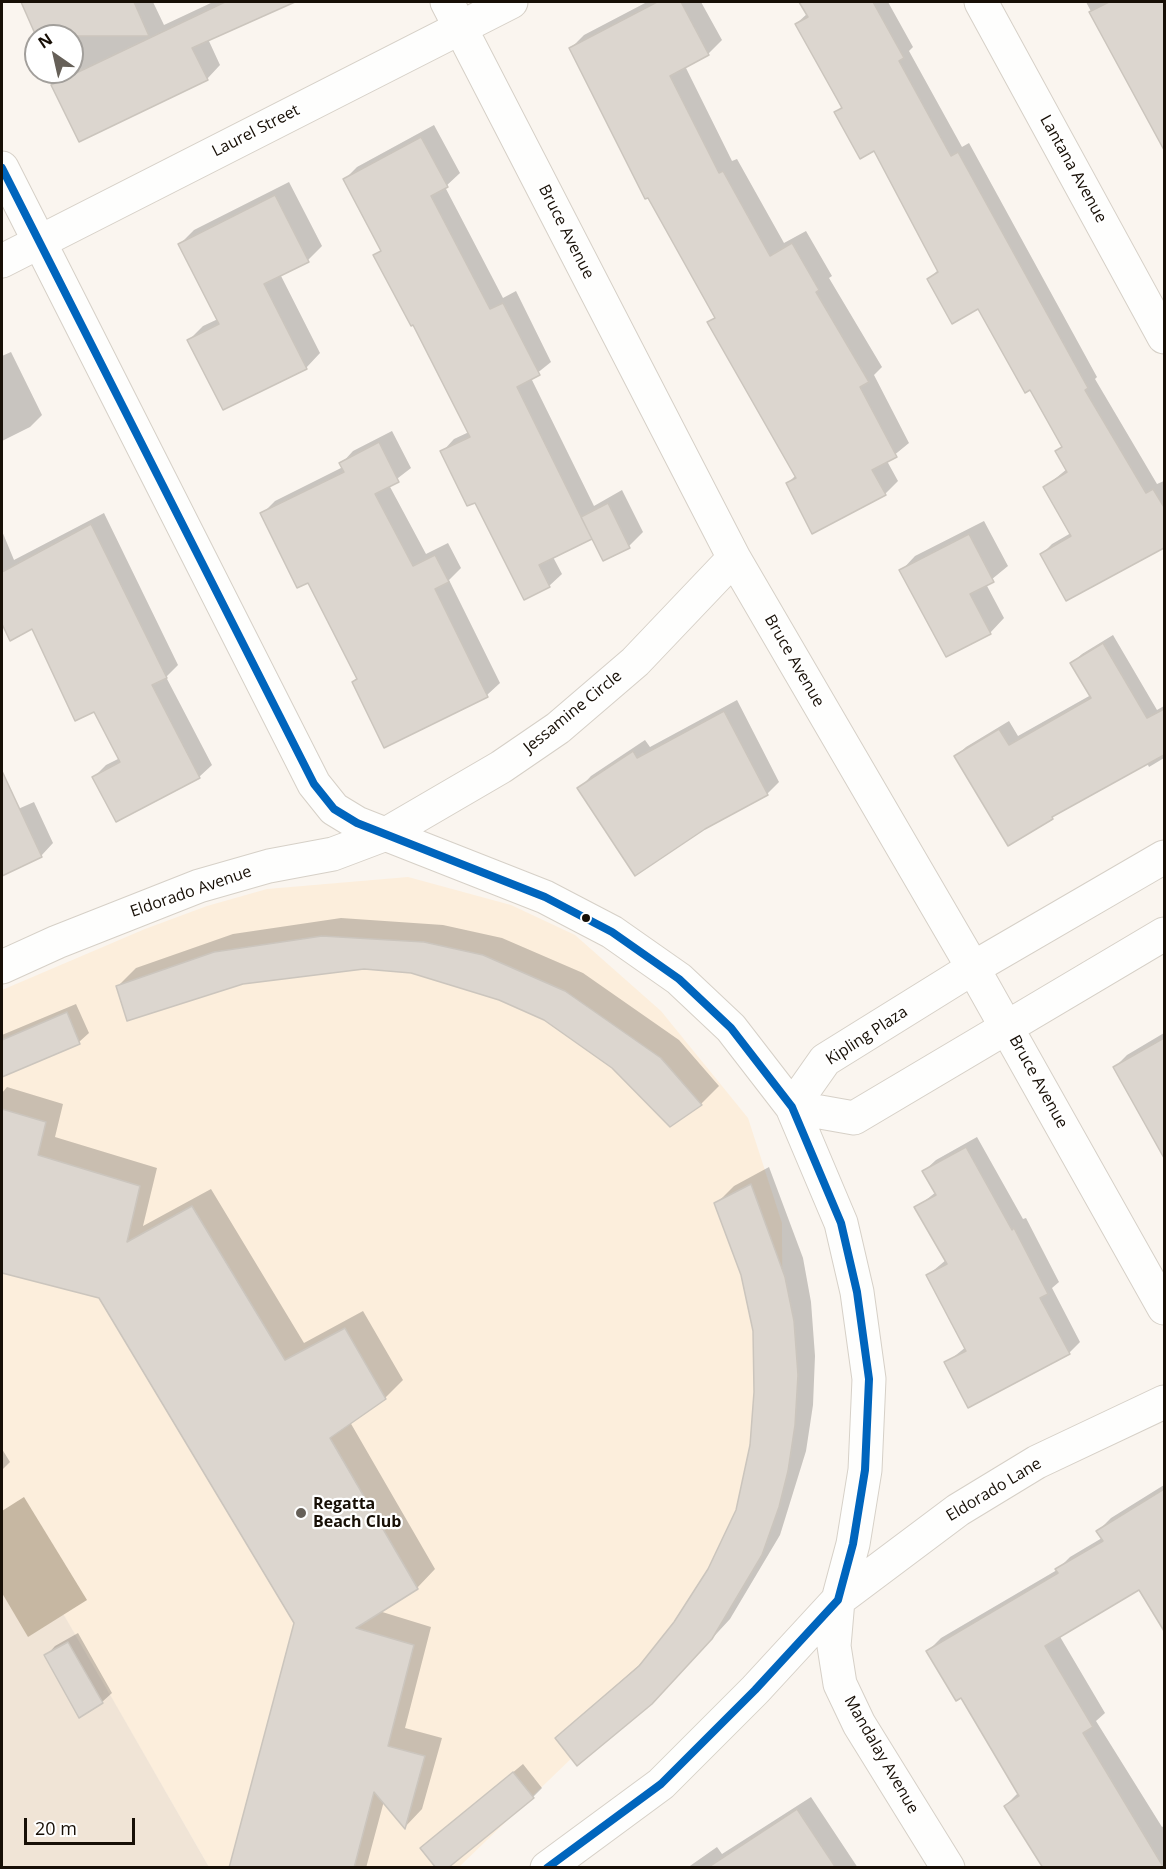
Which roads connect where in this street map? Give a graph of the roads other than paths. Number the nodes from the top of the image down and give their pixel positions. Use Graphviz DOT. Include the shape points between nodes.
graph roads {
  1 [pos="511,2"];
  2 [pos="981,2"];
  3 [pos="453,15"];
  4 [pos="2,168"];
  5 [pos="38,242"];
  6 [pos="2,261"];
  7 [pos="1164,337"];
  8 [pos="734,558"];
  9 [pos="386,834"];
  10 [pos="1164,857"];
  11 [pos="1164,934"];
  12 [pos="2,967"];
  13 [pos="973,968"];
  14 [pos="1007,1027"];
  15 [pos="792,1107"];
  16 [pos="1164,1308"];
  17 [pos="1164,1402"];
  18 [pos="838,1600"];
  19 [pos="547,1868"];
  20 [pos="948,1868"];
  1 -- 3 [label="street, Laurel Street"];
  2 -- 7 [label="street, Lantana Avenue"];
  3 -- 5 [label="street, Laurel Street"];
  3 -- 8 [label="street, Bruce Avenue"];
  4 -- 5 [label="street"];
  5 -- 6 [label="street, Laurel Street"];
  5 -- 9 [label="street" via="314,784 334,809"];
  8 -- 9 [label="street, Jessamine Circle" via="635,662 558,728 501,767"];
  8 -- 13 [label="street, Bruce Avenue"];
  9 -- 12 [label="street, Eldorado Avenue" via="333,854 269,866 199,886"];
  9 -- 15 [label="street" via="544,897 612,932 679,979 731,1028"];
  10 -- 13 [label="street, Kipling Plaza"];
  11 -- 14 [label="street"];
  13 -- 14 [label="street, Bruce Avenue"];
  13 -- 15 [label="street, Kipling Plaza" via="825,1060"];
  14 -- 15 [label="street" via="854,1118"];
  14 -- 16 [label="street, Bruce Avenue"];
  15 -- 18 [label="street" via="841,1223 857,1292 869,1379 865,1470 854,1544"];
  17 -- 18 [label="street, Eldorado Lane" via="1037,1462 958,1510"];
  18 -- 19 [label="street" via="661,1784"];
  18 -- 20 [label="street, Mandalay Avenue" via="834,1646 840,1684 859,1724"];
}
